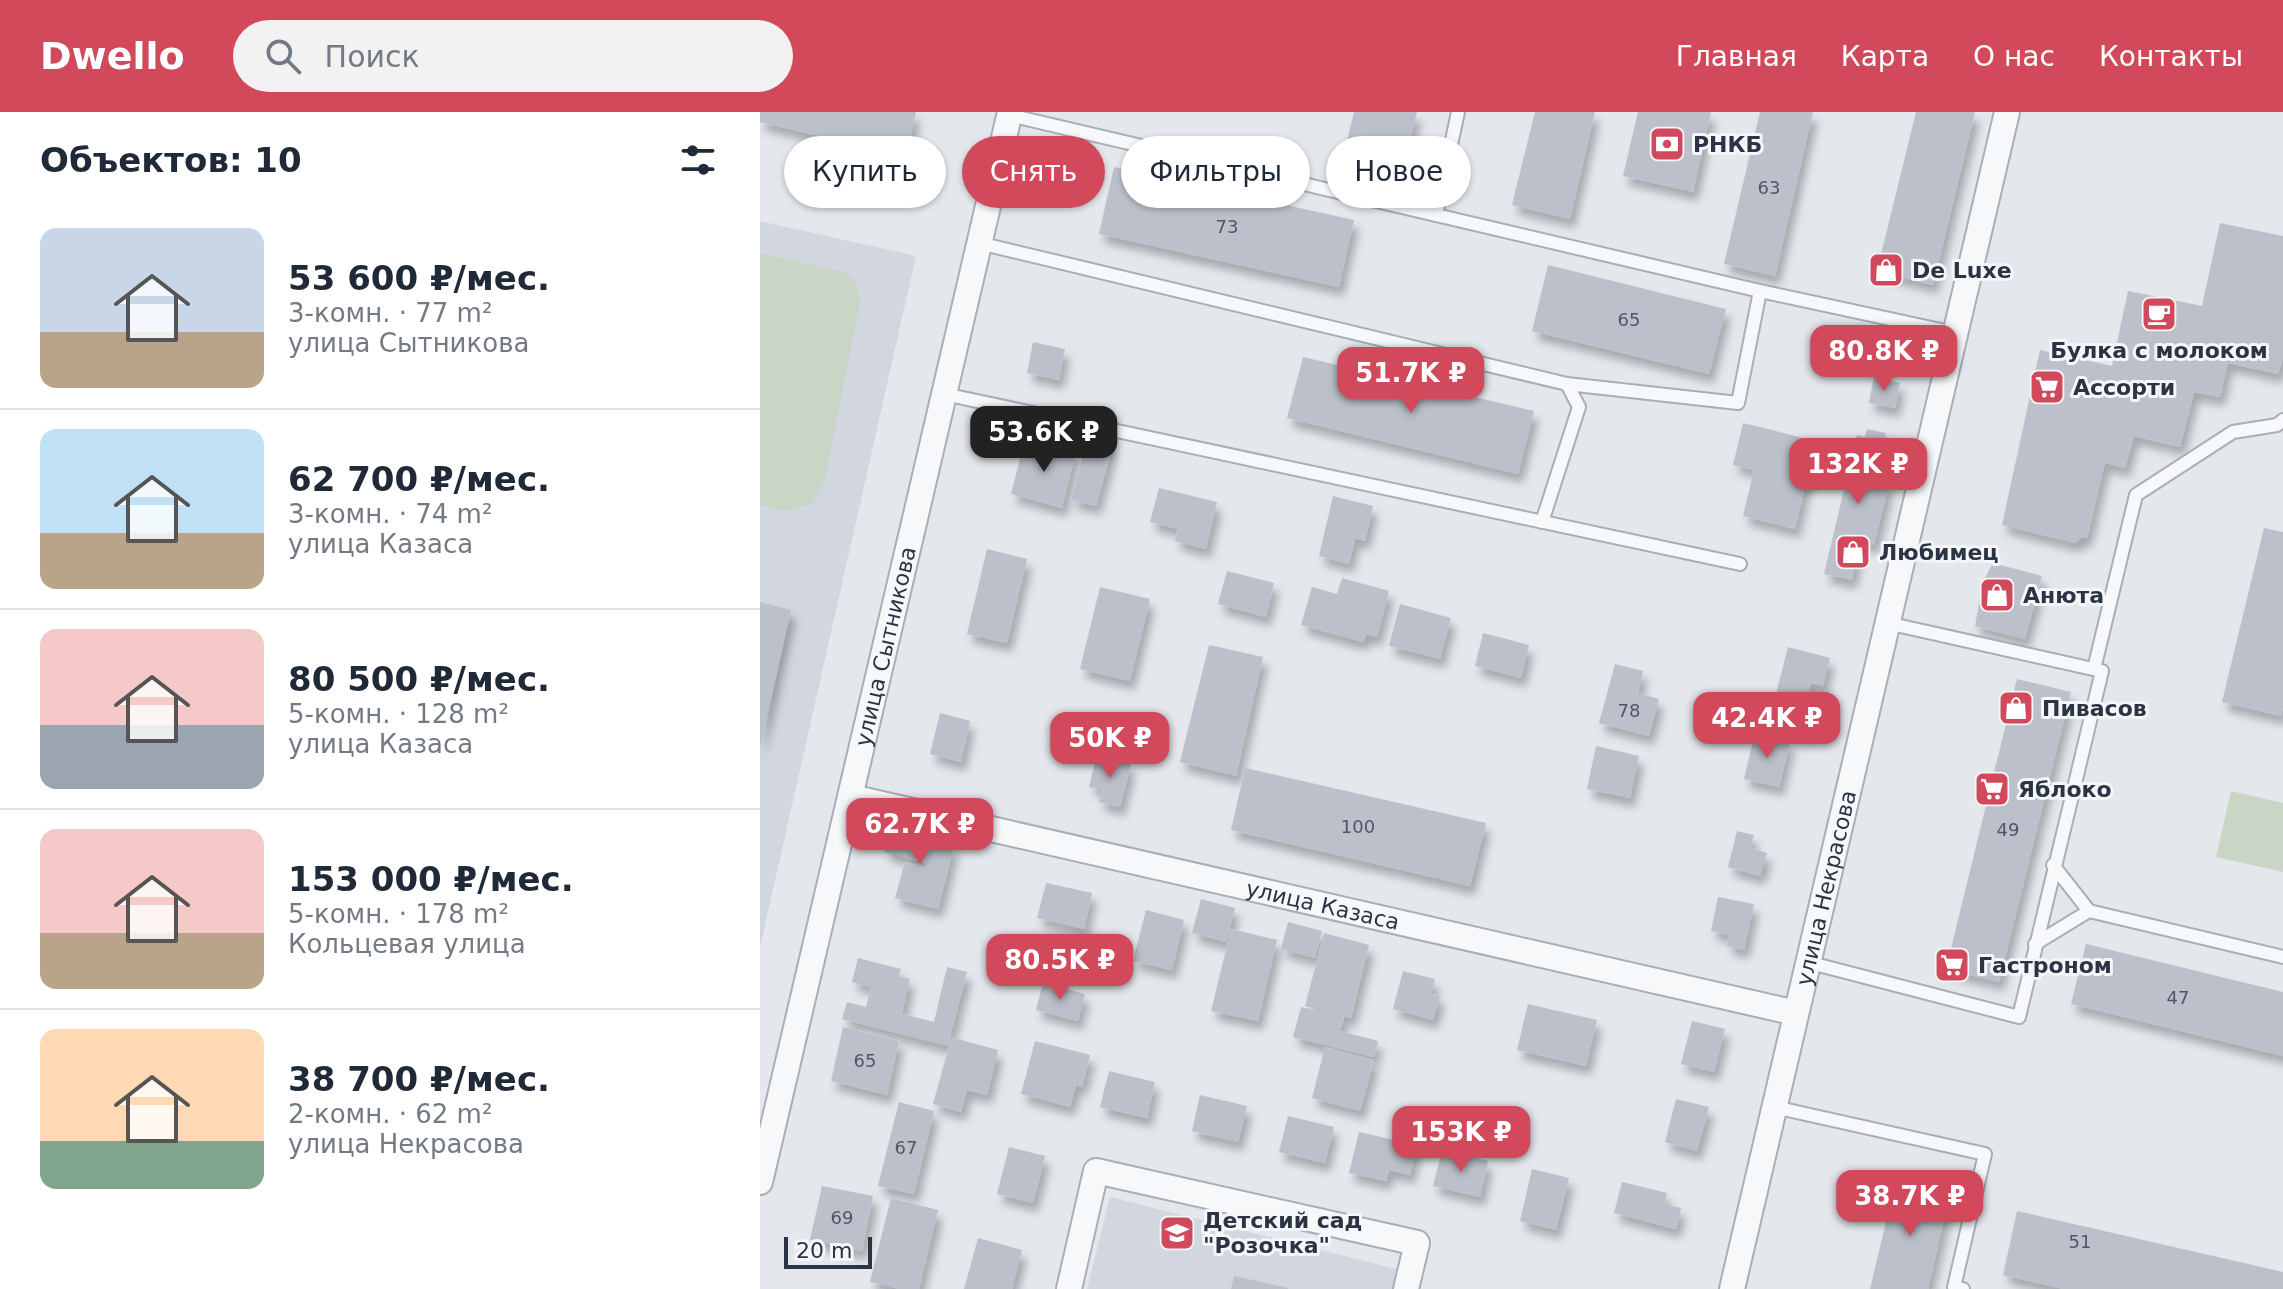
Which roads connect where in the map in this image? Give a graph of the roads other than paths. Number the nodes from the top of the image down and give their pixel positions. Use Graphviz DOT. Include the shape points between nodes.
graph roads {
  1 [pos="1458,112"];
  2 [pos="2007,112"];
  3 [pos="1009,114"];
  4 [pos="1436,215"];
  5 [pos="979,243"];
  6 [pos="1760,291"];
  7 [pos="1955,333"];
  8 [pos="1567,384"];
  9 [pos="944,394"];
  10 [pos="2283,420"];
  11 [pos="1542,522"];
  12 [pos="1740,564"];
  13 [pos="1887,623"];
  14 [pos="2094,669"];
  15 [pos="851,797"];
  16 [pos="2053,865"];
  17 [pos="2089,911"];
  18 [pos="2035,944"];
  19 [pos="2283,957"];
  20 [pos="1807,962"];
  21 [pos="1796,1013"];
  22 [pos="1774,1107"];
  23 [pos="762,1167"];
  24 [pos="1957,1288"];
  25 [pos="1069,1289"];
  26 [pos="1406,1289"];
  27 [pos="1732,1289"];
  1 -- 4 [label="lane"];
  2 -- 7 [label="street, улица Некрасова"];
  3 -- 4 [label="lane"];
  3 -- 5 [label="street, улица Сытникова"];
  4 -- 6 [label="lane"];
  5 -- 8 [label="lane"];
  5 -- 9 [label="street, улица Сытникова"];
  6 -- 7 [label="lane"];
  6 -- 8 [label="lane" via="1738,403"];
  7 -- 13 [label="street, улица Некрасова"];
  8 -- 11 [label="lane" via="1579,407"];
  9 -- 11 [label="lane"];
  9 -- 15 [label="street, улица Сытникова"];
  10 -- 14 [label="lane" via="2233,432 2136,495"];
  11 -- 12 [label="lane"];
  13 -- 14 [label="lane"];
  13 -- 20 [label="street, улица Некрасова"];
  14 -- 16 [label="lane" via="2102,671"];
  15 -- 21 [label="street, улица Казаса"];
  15 -- 23 [label="street, улица Сытникова"];
  16 -- 17 [label="lane"];
  16 -- 18 [label="lane"];
  17 -- 18 [label="lane"];
  17 -- 19 [label="lane"];
  18 -- 20 [label="lane" via="2019,1017"];
  20 -- 21 [label="street, улица Некрасова"];
  21 -- 22 [label="street, улица Некрасова"];
  22 -- 24 [label="lane" via="1985,1154"];
  22 -- 27 [label="street, улица Некрасова"];
  25 -- 26 [label="street" via="1096,1171 1417,1243"];
}
